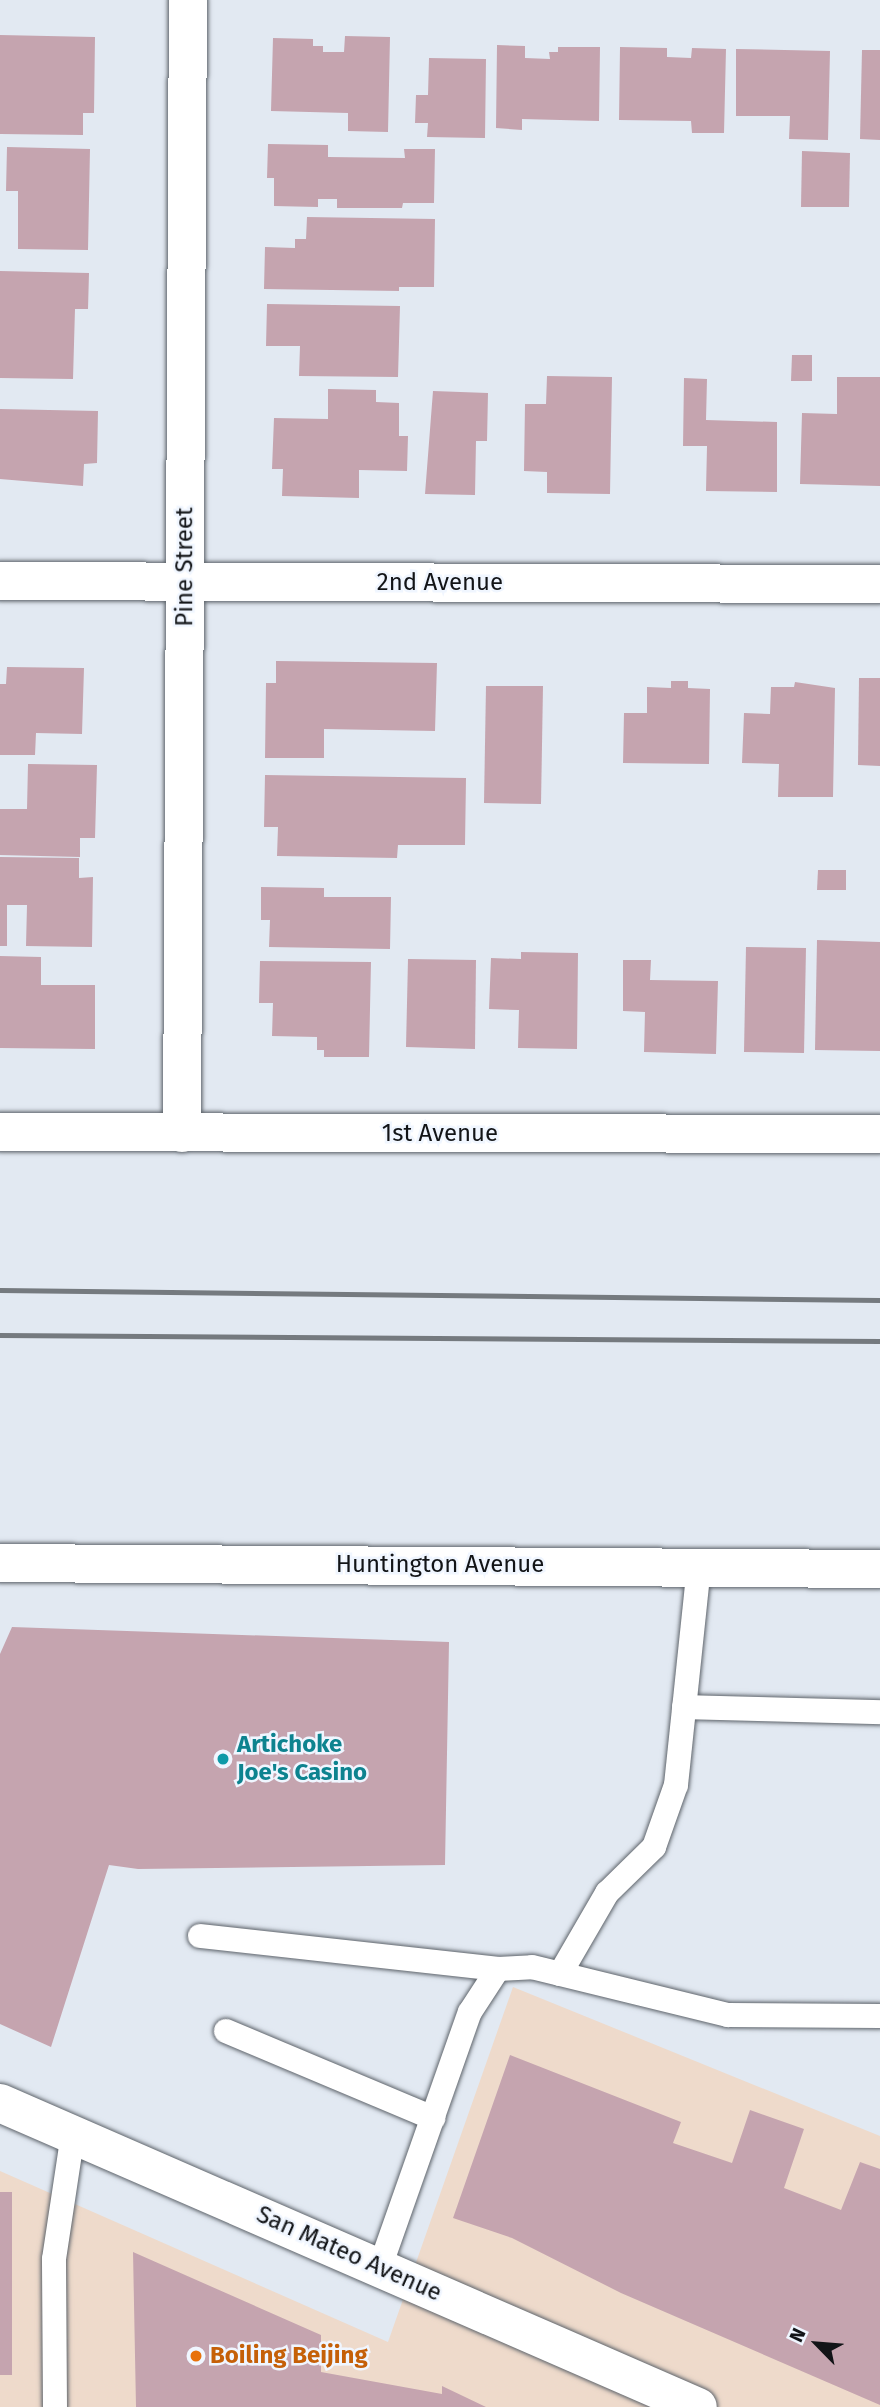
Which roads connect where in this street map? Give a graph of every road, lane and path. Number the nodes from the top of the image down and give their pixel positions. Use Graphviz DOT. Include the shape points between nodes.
graph roads {
  1 [pos="188,0"];
  2 [pos="0,581"];
  3 [pos="185,583"];
  4 [pos="880,584"];
  5 [pos="0,1132"];
  6 [pos="182,1133"];
  7 [pos="880,1134"];
  8 [pos="0,1563"];
  9 [pos="699,1566"];
  10 [pos="880,1569"];
  11 [pos="684,1707"];
  12 [pos="880,1712"];
  13 [pos="200,1936"];
  14 [pos="498,1969"];
  15 [pos="560,1975"];
  16 [pos="880,2017"];
  17 [pos="226,2031"];
  18 [pos="0,2102"];
  19 [pos="433,2118"];
  20 [pos="73,2134"];
  21 [pos="380,2267"];
  22 [pos="55,2407"];
  23 [pos="698,2407"];
  1 -- 3 [label="street, Pine Street"];
  2 -- 3 [label="street, 2nd Avenue"];
  3 -- 4 [label="street, 2nd Avenue"];
  3 -- 6 [label="street, Pine Street"];
  5 -- 6 [label="street, 1st Avenue"];
  6 -- 7 [label="street, 1st Avenue"];
  8 -- 9 [label="street, Huntington Avenue"];
  9 -- 10 [label="street, Huntington Avenue"];
  9 -- 11 [label="lane"];
  11 -- 12 [label="lane"];
  11 -- 15 [label="lane" via="676,1785 654,1847 607,1894"];
  13 -- 14 [label="lane"];
  14 -- 15 [label="lane" via="533,1967"];
  14 -- 19 [label="lane" via="470,2012"];
  15 -- 16 [label="lane" via="728,2015"];
  17 -- 19 [label="lane"];
  18 -- 20 [label="street, San Mateo Avenue"];
  19 -- 21 [label="lane"];
  20 -- 21 [label="street, San Mateo Avenue"];
  20 -- 22 [label="lane" via="54,2259"];
  21 -- 23 [label="street, San Mateo Avenue"];
}
